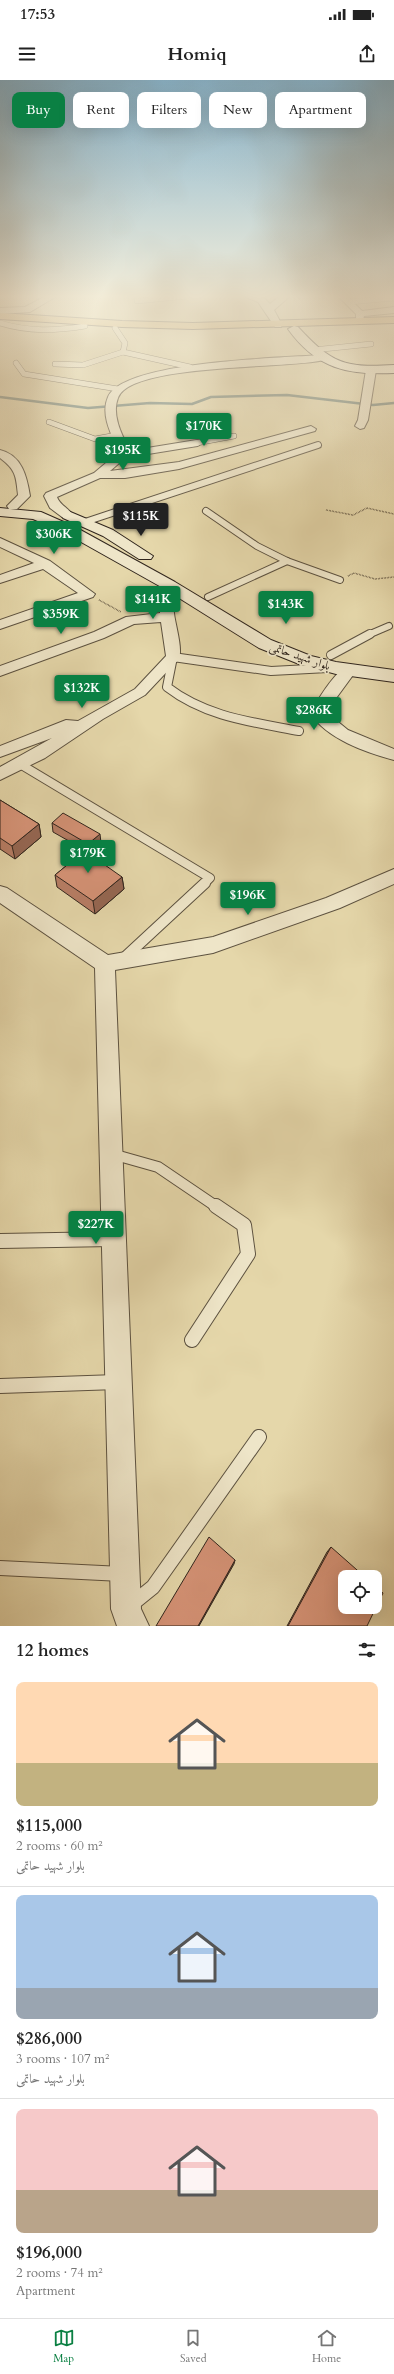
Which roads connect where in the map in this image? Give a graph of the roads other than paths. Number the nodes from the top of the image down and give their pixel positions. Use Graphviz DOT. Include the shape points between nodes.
graph roads {
  1 [pos="20,368"];
  2 [pos="186,368"];
  3 [pos="346,368"];
  4 [pos="371,370"];
  5 [pos="394,370"];
  6 [pos="118,389"];
  7 [pos="48,422"];
  8 [pos="360,426"];
  9 [pos="311,429"];
  10 [pos="117,436"];
  11 [pos="234,436"];
  12 [pos="318,445"];
  13 [pos="0,453"];
  14 [pos="123,455"];
  15 [pos="98,475"];
  16 [pos="4,508"];
  17 [pos="206,511"];
  18 [pos="66,514"];
  19 [pos="85,522"];
  20 [pos="0,542"];
  21 [pos="287,561"];
  22 [pos="45,564"];
  23 [pos="0,579"];
  24 [pos="340,580"];
  25 [pos="175,582"];
  26 [pos="208,597"];
  27 [pos="165,616"];
  28 [pos="0,625"];
  29 [pos="390,626"];
  30 [pos="173,657"];
  31 [pos="339,665"];
  32 [pos="394,666"];
  33 [pos="0,671"];
  34 [pos="394,676"];
  35 [pos="97,715"];
  36 [pos="299,730"];
  37 [pos="0,752"];
  38 [pos="394,756"];
  39 [pos="20,764"];
  40 [pos="0,774"];
  41 [pos="394,876"];
  42 [pos="0,893"];
  43 [pos="113,963"];
  44 [pos="111,1154"];
  45 [pos="114,1239"];
  46 [pos="0,1242"];
  47 [pos="192,1340"];
  48 [pos="119,1382"];
  49 [pos="0,1386"];
  50 [pos="259,1437"];
  51 [pos="0,1568"];
  52 [pos="125,1574"];
  53 [pos="130,1620"];
  1 -- 6 [label="lane" via="24,374"];
  2 -- 6 [label="street" via="132,382"];
  3 -- 4 [label="main road"];
  4 -- 5 [label="main road"];
  4 -- 8 [label="street"];
  6 -- 10 [label="street" via="111,407"];
  7 -- 10 [label="lane" via="95,439"];
  9 -- 15 [label="street" via="177,467 129,476"];
  10 -- 14 [label="street" via="125,452"];
  11 -- 14 [label="lane"];
  12 -- 19 [label="lane"];
  13 -- 16 [label="street" via="12,468 22,474 24,496"];
  14 -- 15 [label="street"];
  15 -- 18 [label="street" via="50,496 54,505"];
  16 -- 18 [label="main road, بلوار شهید حاتمی" via="46,508"];
  16 -- 25 [label="main road, بلوار شهید حاتمی" via="52,521"];
  17 -- 21 [label="lane" via="257,546"];
  18 -- 19 [label="main road, بلوار شهید حاتمی"];
  19 -- 25 [label="main road, بلوار شهید حاتمی" via="108,533"];
  20 -- 22 [label="street"];
  21 -- 24 [label="lane"];
  21 -- 26 [label="lane"];
  22 -- 23 [label="street"];
  22 -- 28 [label="street" via="88,594"];
  25 -- 26 [label="main road, بلوار شهید حاتمی"];
  25 -- 27 [label="street" via="164,601"];
  25 -- 31 [label="main road, بلوار شهید حاتمی" via="250,636 305,660"];
  26 -- 31 [label="main road, بلوار شهید حاتمی" via="256,627"];
  27 -- 30 [label="street" via="172,637"];
  27 -- 33 [label="street" via="131,620 99,635"];
  29 -- 31 [label="lane" via="347,645"];
  30 -- 31 [label="lane" via="271,671"];
  30 -- 35 [label="street" via="140,692"];
  30 -- 36 [label="lane" via="167,687 174,694 211,713"];
  31 -- 32 [label="main road, بلوار شهید حاتمی"];
  31 -- 34 [label="main road, بلوار شهید حاتمی"];
  31 -- 38 [label="street" via="335,687 318,713 335,729"];
  35 -- 37 [label="street"];
  35 -- 39 [label="street"];
  39 -- 40 [label="street"];
  39 -- 43 [label="lane" via="210,878"];
  41 -- 43 [label="street" via="333,903 213,945"];
  42 -- 43 [label="street"];
  43 -- 44 [label="street"];
  44 -- 45 [label="street"];
  44 -- 47 [label="lane" via="158,1167 244,1225 248,1254"];
  45 -- 46 [label="lane"];
  45 -- 48 [label="street"];
  48 -- 49 [label="lane"];
  48 -- 52 [label="street"];
  50 -- 53 [label="lane"];
  51 -- 52 [label="lane"];
  52 -- 53 [label="street"];
}
